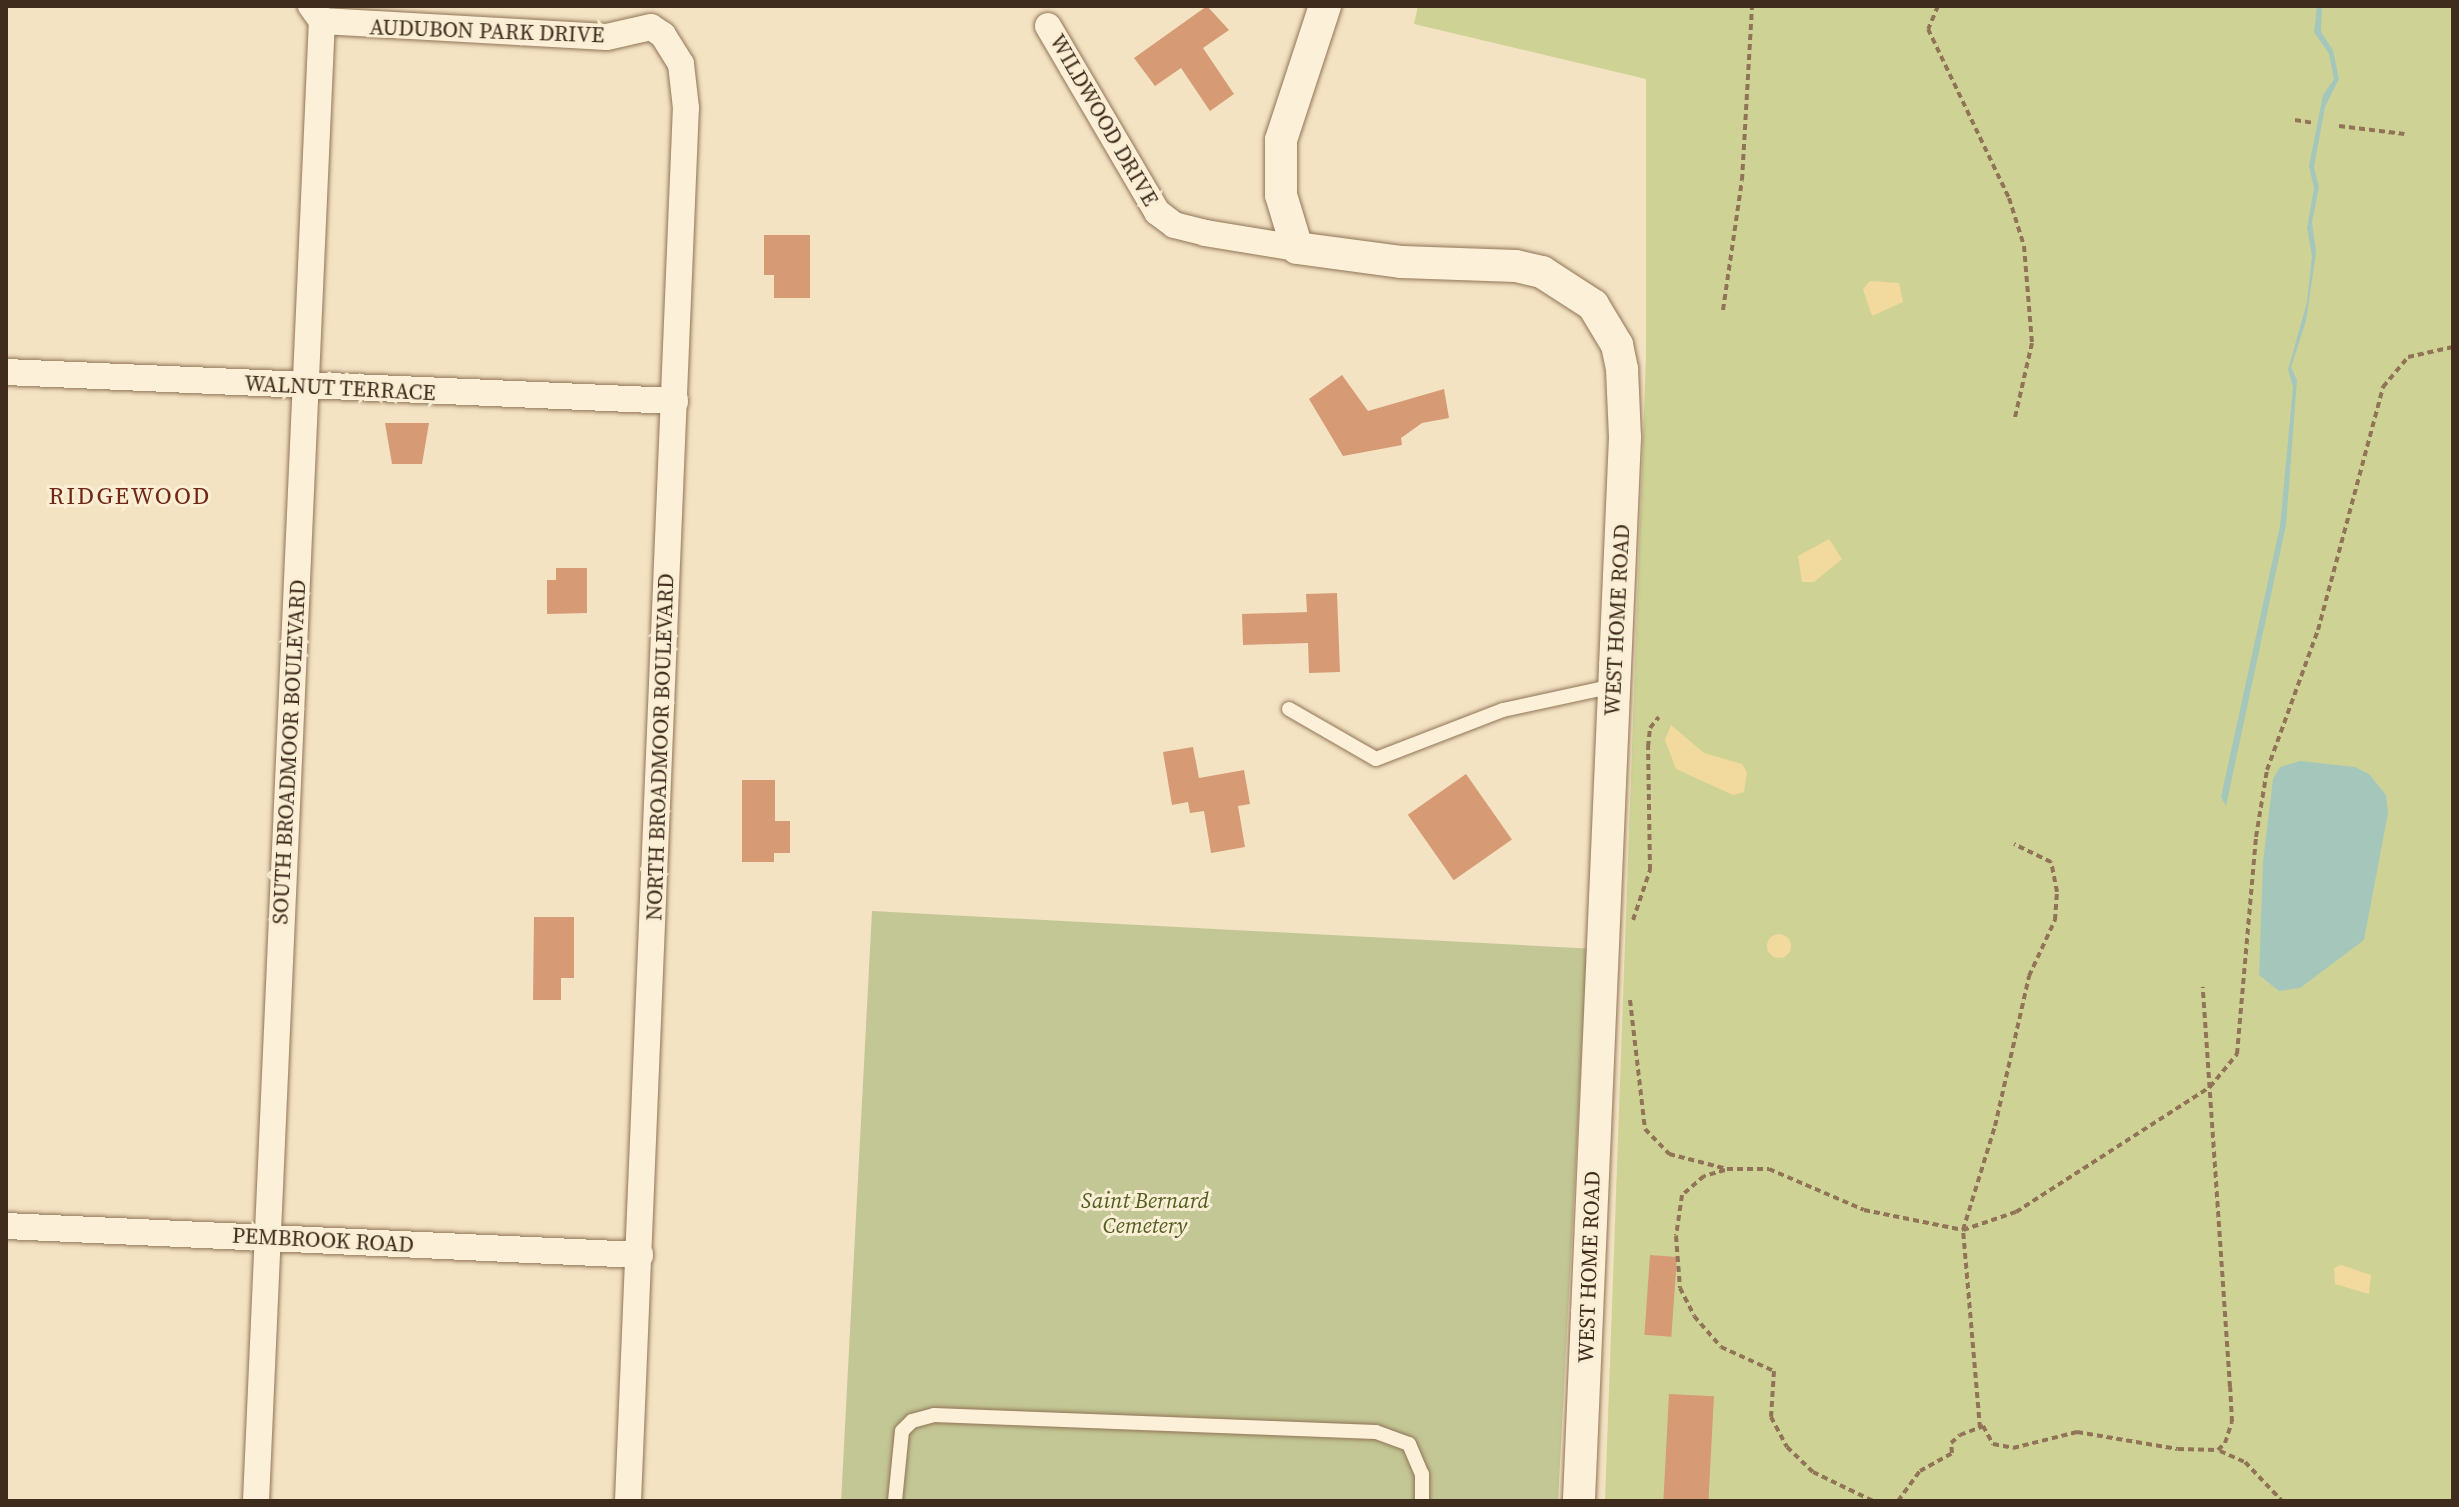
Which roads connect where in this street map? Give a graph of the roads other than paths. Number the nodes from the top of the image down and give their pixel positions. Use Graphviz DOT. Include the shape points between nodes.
graph roads {
  1 [pos="1325,6"];
  2 [pos="316,14"];
  3 [pos="654,17"];
  4 [pos="1048,26"];
  5 [pos="1297,248"];
  6 [pos="6,372"];
  7 [pos="305,386"];
  8 [pos="675,401"];
  9 [pos="1614,686"];
  10 [pos="1289,709"];
  11 [pos="6,1226"];
  12 [pos="267,1238"];
  13 [pos="640,1255"];
  14 [pos="256,1501"];
  15 [pos="628,1501"];
  16 [pos="895,1501"];
  17 [pos="1422,1501"];
  18 [pos="1579,1501"];
  1 -- 5 [label="street" via="1281,140 1281,195"];
  2 -- 3 [label="street, AUDUBON PARK DRIVE" via="607,37"];
  2 -- 7 [label="street, SOUTH BROADMOOR BOULEVARD"];
  3 -- 8 [label="street, NORTH BROADMOOR BOULEVARD" via="685,82"];
  4 -- 5 [label="street, WILDWOOD DRIVE" via="1157,212 1174,225 1205,233"];
  5 -- 9 [label="street, WEST HOME ROAD" via="1402,262 1516,266 1572,288 1608,325 1622,369 1625,437"];
  6 -- 7 [label="street, WALNUT TERRACE"];
  7 -- 8 [label="street, WALNUT TERRACE"];
  7 -- 12 [label="street, SOUTH BROADMOOR BOULEVARD"];
  8 -- 13 [label="street, NORTH BROADMOOR BOULEVARD"];
  9 -- 10 [label="lane" via="1503,710 1376,759"];
  9 -- 18 [label="street, WEST HOME ROAD"];
  11 -- 12 [label="street, PEMBROOK ROAD"];
  12 -- 13 [label="street, PEMBROOK ROAD"];
  12 -- 14 [label="street, SOUTH BROADMOOR BOULEVARD"];
  13 -- 15 [label="street, NORTH BROADMOOR BOULEVARD"];
  16 -- 17 [label="lane" via="902,1431 922,1416 957,1415 1376,1432 1409,1444 1422,1474"];
}
